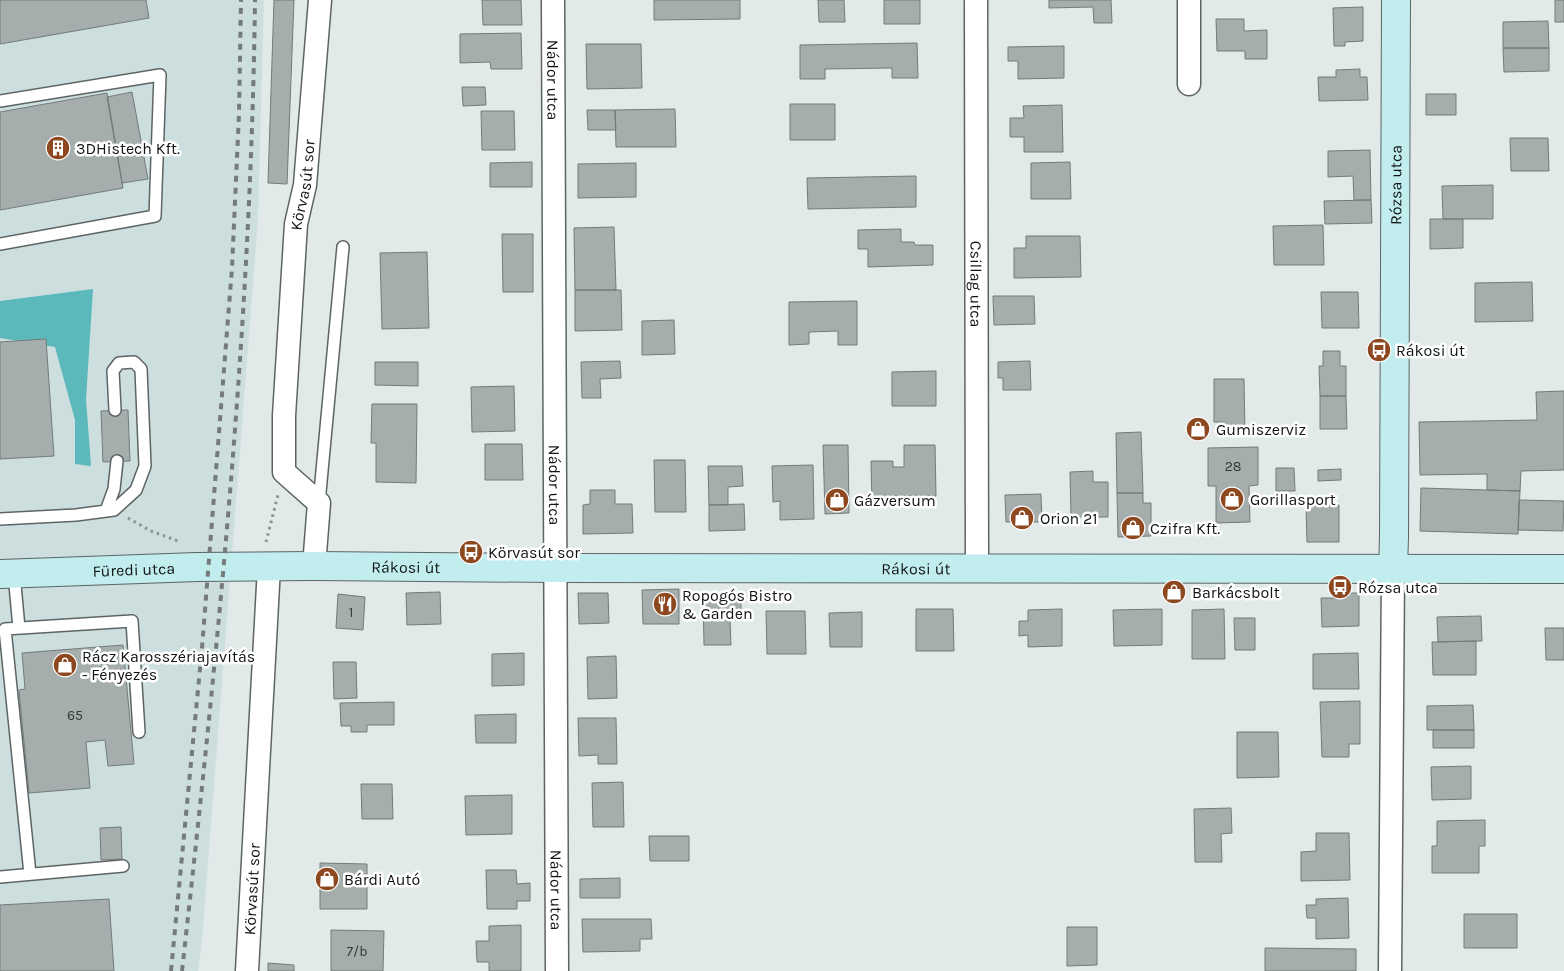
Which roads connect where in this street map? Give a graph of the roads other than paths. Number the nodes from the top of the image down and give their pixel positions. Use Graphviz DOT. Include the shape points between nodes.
graph roads {
  1 [pos="320,0"];
  2 [pos="553,0"];
  3 [pos="976,0"];
  4 [pos="1189,0"];
  5 [pos="1396,0"];
  6 [pos="1189,84"];
  7 [pos="0,101"];
  8 [pos="0,244"];
  9 [pos="343,247"];
  10 [pos="115,410"];
  11 [pos="117,461"];
  12 [pos="319,503"];
  13 [pos="110,511"];
  14 [pos="0,518"];
  15 [pos="314,566"];
  16 [pos="264,567"];
  17 [pos="554,568"];
  18 [pos="977,568"];
  19 [pos="1392,569"];
  20 [pos="1564,569"];
  21 [pos="7,574"];
  22 [pos="19,628"];
  23 [pos="139,732"];
  24 [pos="123,866"];
  25 [pos="30,874"];
  26 [pos="0,877"];
  27 [pos="247,971"];
  28 [pos="557,971"];
  29 [pos="1390,971"];
  1 -- 12 [label="street, Körvasút sor" via="305,185 296,224 284,416 284,472"];
  2 -- 17 [label="street, Nádor utca"];
  3 -- 18 [label="street, Csillag utca"];
  4 -- 6 [label="street"];
  5 -- 19 [label="main road, Rózsa utca"];
  7 -- 8 [label="lane" via="160,75 155,216"];
  9 -- 12 [label="lane"];
  10 -- 13 [label="lane" via="113,371 119,362 134,362 141,369 145,466 136,490"];
  11 -- 13 [label="lane"];
  12 -- 15 [label="street"];
  13 -- 14 [label="lane"];
  15 -- 16 [label="main road, Rákosi út"];
  15 -- 17 [label="main road, Rákosi út"];
  16 -- 21 [label="main road, Füredi utca"];
  16 -- 27 [label="street, Körvasút sor"];
  17 -- 18 [label="main road, Rákosi út"];
  17 -- 28 [label="street, Nádor utca"];
  18 -- 19 [label="main road, Rákosi út"];
  19 -- 20 [label="main road, Rákosi út"];
  19 -- 29 [label="street, Rózsa utca"];
  21 -- 22 [label="lane"];
  22 -- 23 [label="lane" via="132,621"];
  22 -- 25 [label="lane" via="5,629"];
  24 -- 25 [label="lane"];
  25 -- 26 [label="lane"];
}
